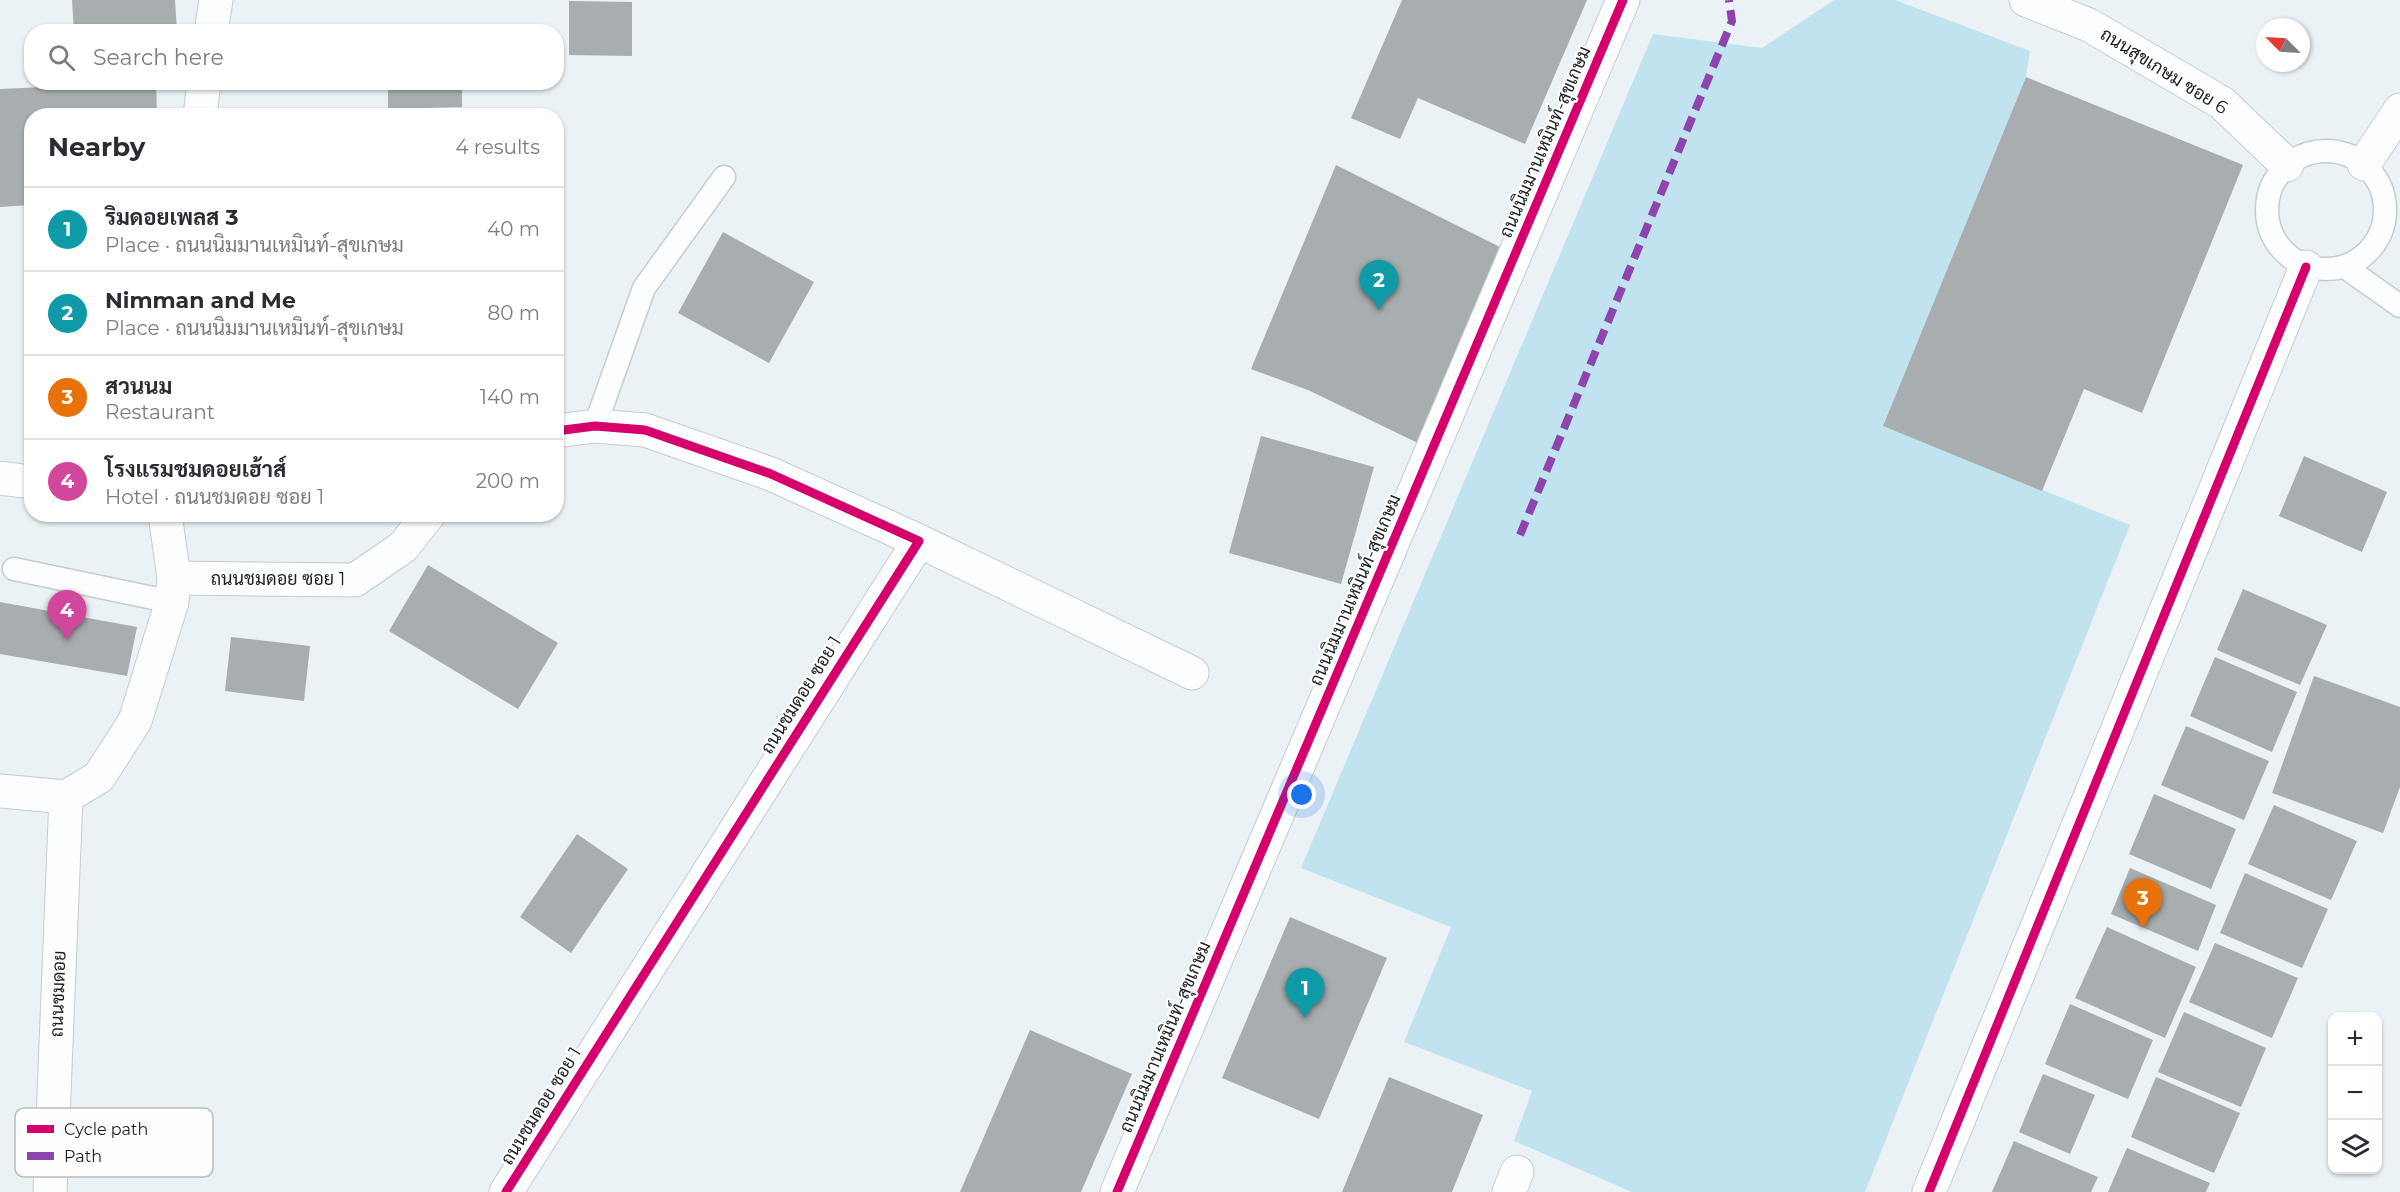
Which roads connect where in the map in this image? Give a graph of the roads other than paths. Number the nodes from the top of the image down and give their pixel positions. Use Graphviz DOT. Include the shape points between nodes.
graph roads {
  1 [pos="216,0"];
  2 [pos="1623,0"];
  3 [pos="2026,0"];
  4 [pos="212,24"];
  5 [pos="203,90"];
  6 [pos="201,108"];
  7 [pos="2400,110"];
  8 [pos="2364,164"];
  9 [pos="2287,165"];
  10 [pos="724,177"];
  11 [pos="2307,267"];
  12 [pos="2345,267"];
  13 [pos="2400,306"];
  14 [pos="595,426"];
  15 [pos="564,430"];
  16 [pos="0,478"];
  17 [pos="24,481"];
  18 [pos="166,522"];
  19 [pos="423,522"];
  20 [pos="919,541"];
  21 [pos="14,569"];
  22 [pos="173,590"];
  23 [pos="1192,673"];
  24 [pos="0,791"];
  25 [pos="66,797"];
  26 [pos="53,1108"];
  27 [pos="51,1177"];
  28 [pos="50,1192"];
  29 [pos="506,1192"];
  30 [pos="1117,1192"];
  31 [pos="1929,1192"];
  1 -- 4 [label="street"];
  2 -- 30 [label="street, ถนนนิมมานเหมินท์-สุขเกษม"];
  3 -- 9 [label="street, ถนนสุขเกษม ซอย 6" via="2089,25 2222,103"];
  5 -- 6 [label="street"];
  7 -- 8 [label="street"];
  8 -- 9 [label="lane" via="2334,151 2309,154"];
  8 -- 12 [label="lane" via="2377,178 2384,195 2383,230 2361,259"];
  9 -- 11 [label="lane" via="2269,195 2270,231 2291,259"];
  10 -- 14 [label="lane" via="644,288"];
  11 -- 12 [label="lane"];
  11 -- 31 [label="street"];
  12 -- 13 [label="lane"];
  14 -- 15 [label="street"];
  14 -- 20 [label="street" via="645,430 771,474"];
  16 -- 17 [label="street"];
  18 -- 22 [label="street"];
  19 -- 22 [label="street, ถนนชมดอย ซอย 1" via="403,547 355,580"];
  20 -- 23 [label="street"];
  20 -- 29 [label="street, ถนนชมดอย ซอย 1"];
  21 -- 22 [label="lane"];
  22 -- 25 [label="street" via="135,721 99,777"];
  24 -- 25 [label="street"];
  25 -- 26 [label="street, ถนนชมดอย"];
  27 -- 28 [label="street, ถนนชมดอย"];
}
